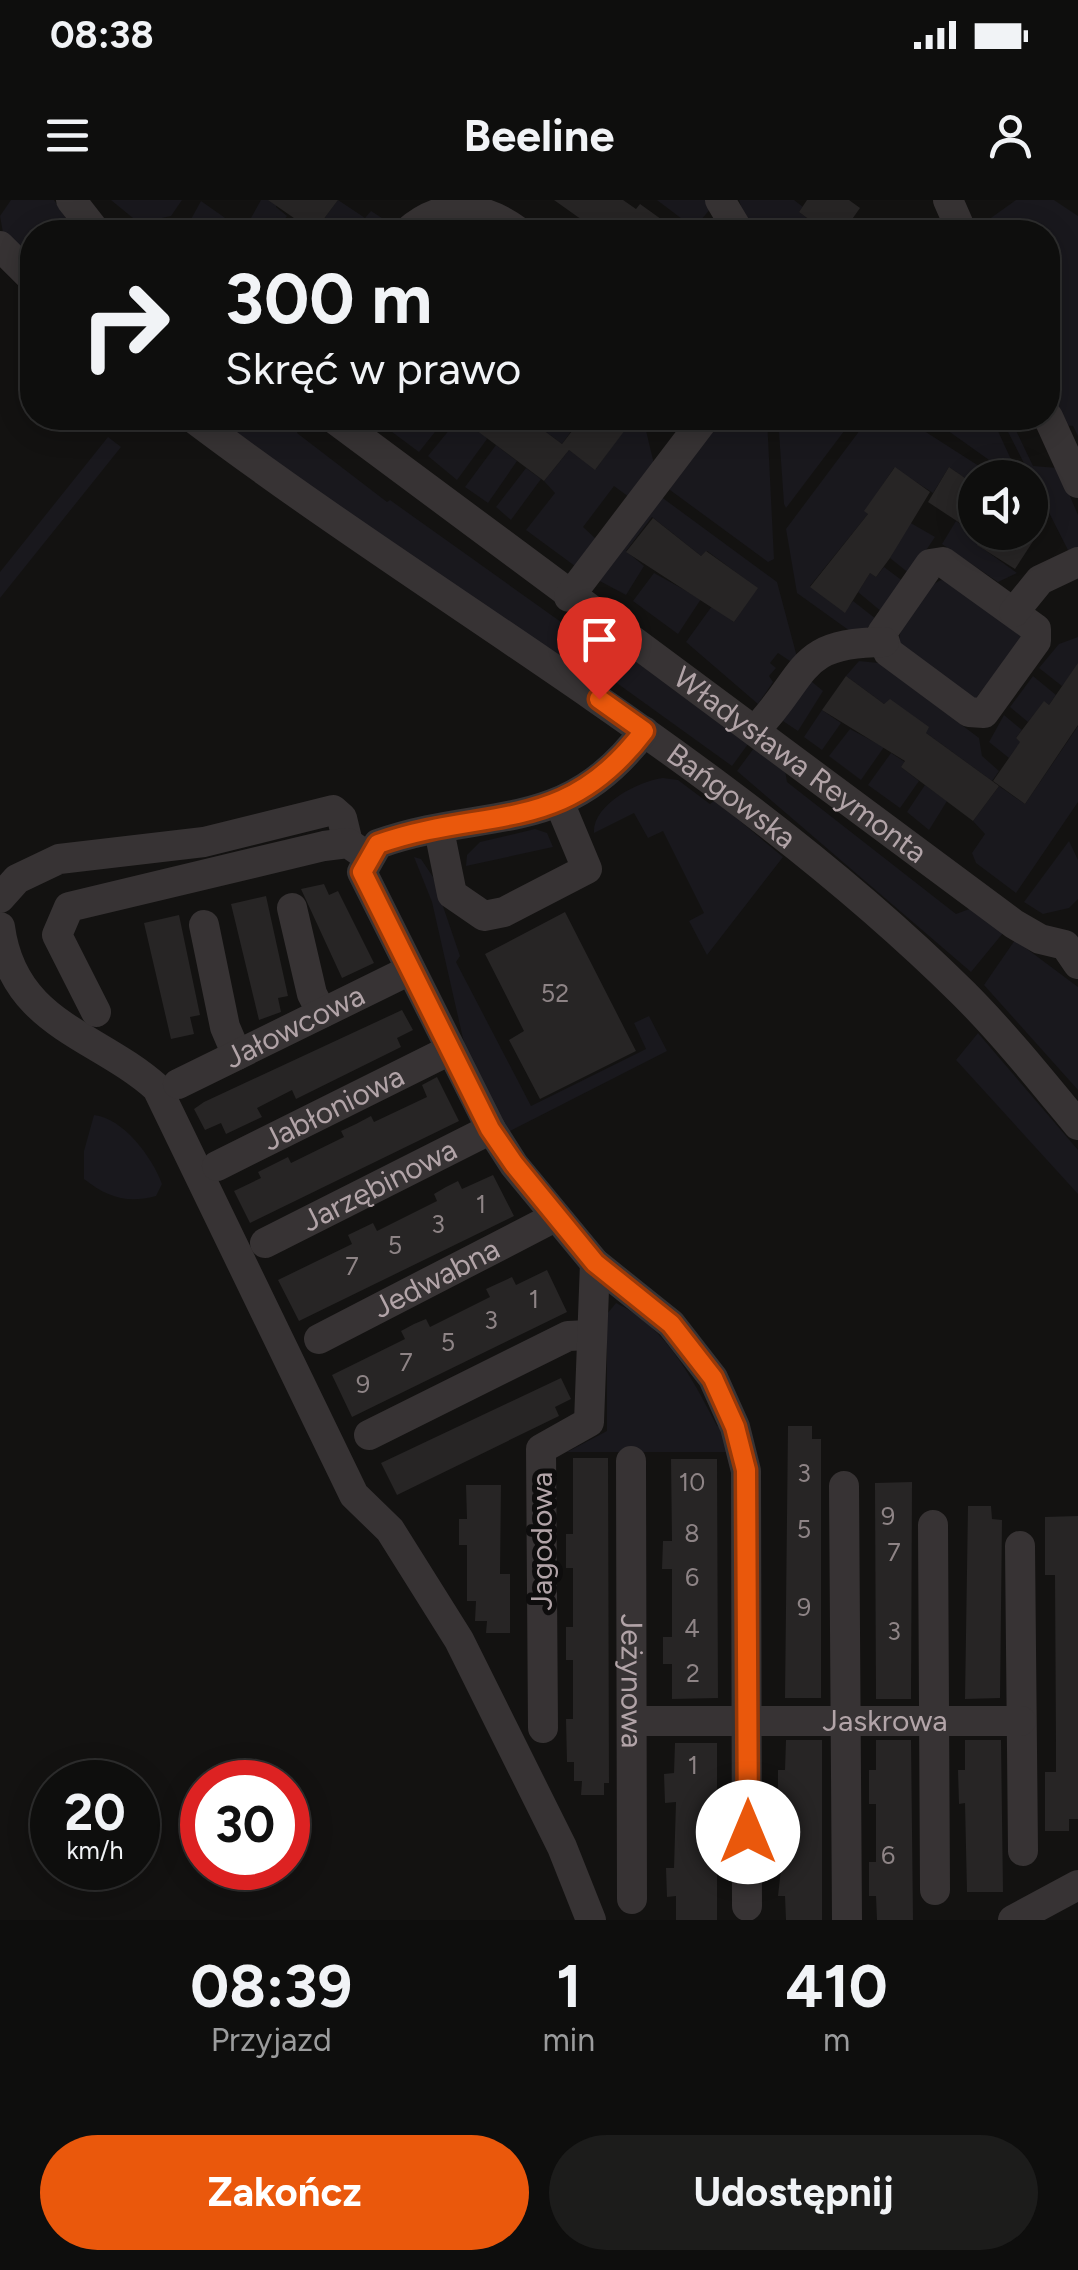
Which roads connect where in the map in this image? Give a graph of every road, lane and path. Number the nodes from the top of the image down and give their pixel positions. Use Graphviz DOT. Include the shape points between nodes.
graph roads {
  1 [pos="70,200"];
  2 [pos="86,220"];
  3 [pos="422,220"];
  4 [pos="497,220"];
  5 [pos="0,246"];
  6 [pos="20,266"];
  7 [pos="209,430"];
  8 [pos="348,430"];
  9 [pos="697,430"];
  10 [pos="1054,430"];
  11 [pos="1078,483"];
  12 [pos="1078,562"];
  13 [pos="568,597"];
  14 [pos="1014,612"];
  15 [pos="884,642"];
  16 [pos="756,728"];
  17 [pos="644,731"];
  18 [pos="558,802"];
  19 [pos="439,830"];
  20 [pos="364,848"];
  21 [pos="0,898"];
  22 [pos="292,908"];
  23 [pos="204,925"];
  24 [pos="0,927"];
  25 [pos="1074,946"];
  26 [pos="410,970"];
  27 [pos="96,1012"];
  28 [pos="322,1014"];
  29 [pos="450,1050"];
  30 [pos="238,1055"];
  31 [pos="178,1084"];
  32 [pos="1078,1125"];
  33 [pos="490,1129"];
  34 [pos="217,1166"];
  35 [pos="555,1216"];
  36 [pos="265,1243"];
  37 [pos="595,1263"];
  38 [pos="590,1335"];
  39 [pos="319,1340"];
  40 [pos="368,1435"];
  41 [pos="632,1461"];
  42 [pos="844,1486"];
  43 [pos="933,1525"];
  44 [pos="1020,1546"];
  45 [pos="748,1720"];
  46 [pos="1021,1721"];
  47 [pos="632,1722"];
  48 [pos="845,1722"];
  49 [pos="934,1723"];
  50 [pos="543,1728"];
  51 [pos="1024,1851"];
  52 [pos="1078,1885"];
  53 [pos="934,1890"];
  54 [pos="632,1899"];
  55 [pos="748,1906"];
  56 [pos="591,1920"];
  57 [pos="847,1920"];
  58 [pos="1012,1920"];
  1 -- 2 [label="street"];
  3 -- 4 [label="street" via="453,209 480,210"];
  5 -- 6 [label="street"];
  7 -- 17 [label="street, Bańgowska"];
  8 -- 13 [label="street, Władysława Reymonta"];
  9 -- 13 [label="street"];
  10 -- 11 [label="street"];
  12 -- 14 [label="street" via="1040,580"];
  13 -- 16 [label="street, Władysława Reymonta"];
  14 -- 15 [label="street" via="943,562 930,564 882,634"];
  14 -- 15 [label="street" via="1036,629 1036,641 984,713 969,712 888,652"];
  15 -- 16 [label="street" via="824,649"];
  16 -- 25 [label="street, Władysława Reymonta" via="1014,924 1040,939"];
  17 -- 18 [label="street" via="600,781"];
  17 -- 32 [label="street, Bańgowska" via="824,870 964,994"];
  18 -- 19 [label="street"];
  18 -- 19 [label="street" via="587,869 504,912 484,916 452,894"];
  19 -- 20 [label="street"];
  20 -- 21 [label="street" via="333,810 204,842 59,858 17,879"];
  20 -- 26 [label="street" via="362,872"];
  20 -- 27 [label="street" via="229,866 69,907 57,936"];
  22 -- 28 [label="street"];
  23 -- 30 [label="street" via="225,1028"];
  24 -- 56 [label="street" via="2,946 53,1024 127,1061 157,1088 354,1495 390,1530 459,1640"];
  26 -- 28 [label="street, Jałowcowa"];
  26 -- 29 [label="street"];
  28 -- 30 [label="street, Jałowcowa"];
  29 -- 33 [label="street"];
  29 -- 34 [label="street, Jabłoniowa"];
  30 -- 31 [label="street, Jałowcowa"];
  33 -- 35 [label="street"];
  33 -- 36 [label="street, Jarzębinowa"];
  35 -- 37 [label="street"];
  35 -- 39 [label="street, Jedwabna"];
  37 -- 38 [label="street, Jagodowa"];
  37 -- 45 [label="street" via="671,1324 713,1378 735,1427 746,1470"];
  38 -- 40 [label="street" via="568,1336"];
  38 -- 50 [label="street, Jagodowa" via="590,1422 541,1449"];
  41 -- 47 [label="street, Jeżynowa"];
  42 -- 48 [label="street"];
  43 -- 49 [label="street"];
  44 -- 46 [label="street"];
  45 -- 47 [label="street, Jaskrowa"];
  45 -- 48 [label="street, Jaskrowa"];
  45 -- 55 [label="street"];
  46 -- 49 [label="street, Jaskrowa"];
  46 -- 51 [label="street"];
  47 -- 54 [label="street, Jeżynowa"];
  48 -- 49 [label="street, Jaskrowa"];
  48 -- 57 [label="street"];
  49 -- 53 [label="street"];
  52 -- 58 [label="street"];
}
